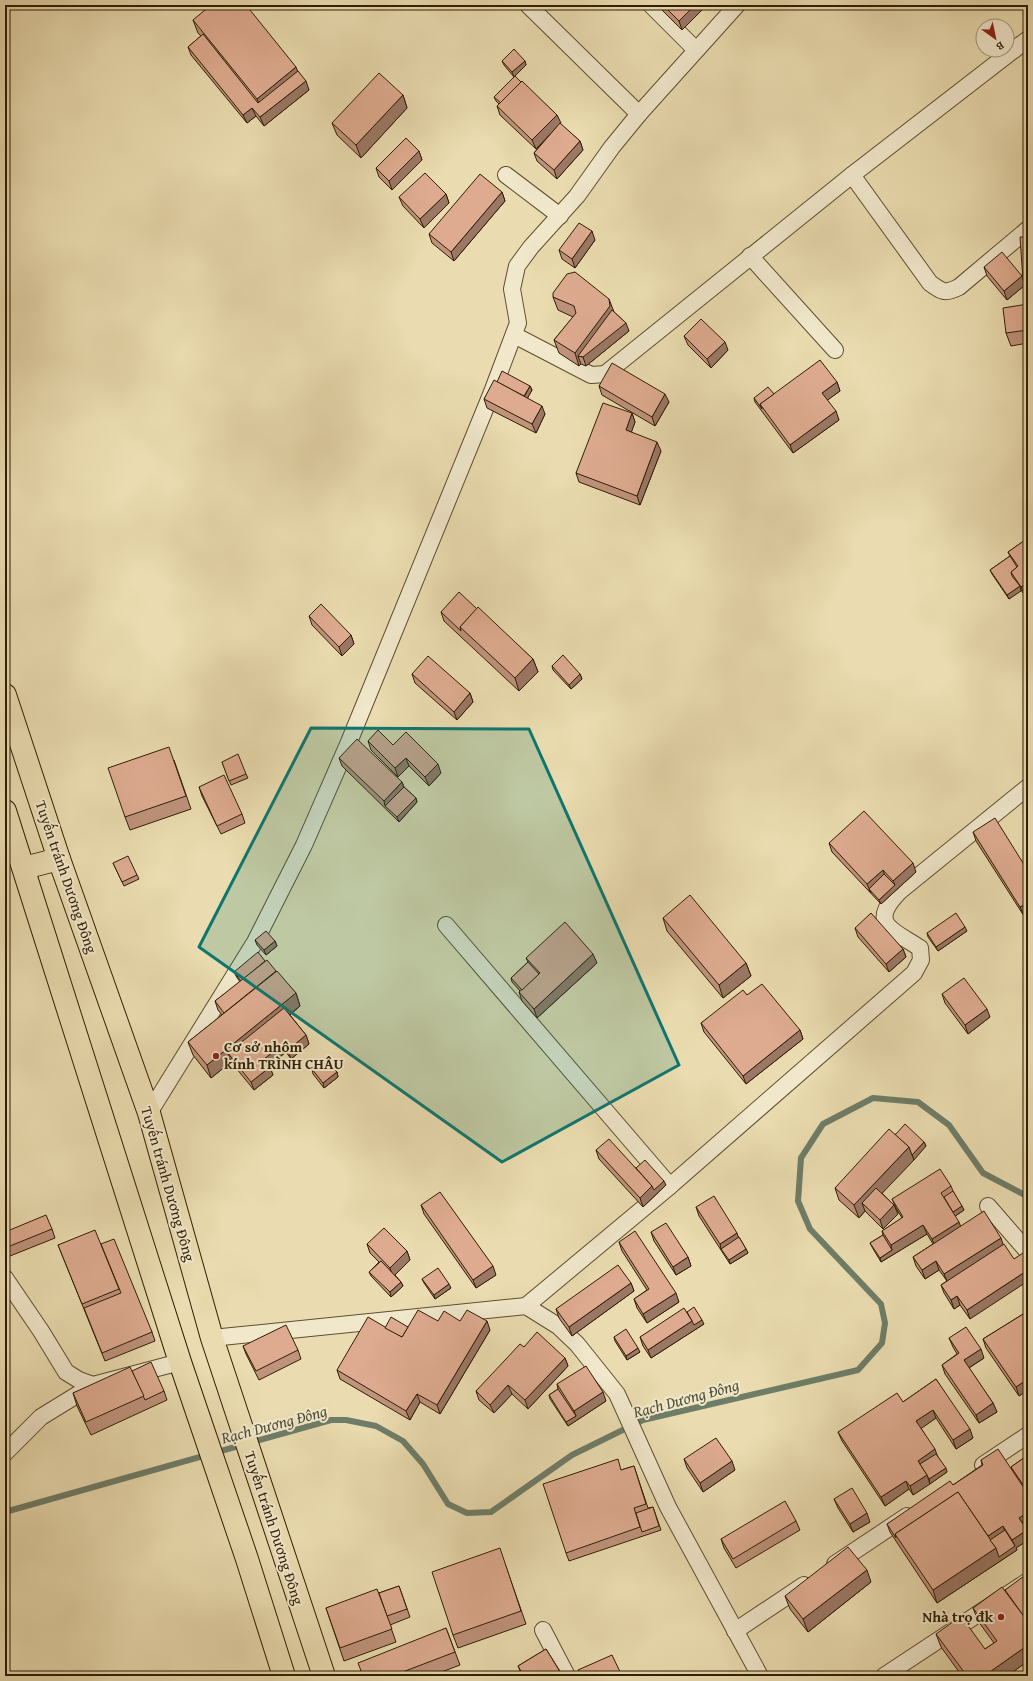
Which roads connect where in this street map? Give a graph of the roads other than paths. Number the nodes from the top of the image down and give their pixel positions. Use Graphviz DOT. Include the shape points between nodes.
graph roads {
  1 [pos="528,5"];
  2 [pos="651,5"];
  3 [pos="737,5"];
  4 [pos="1028,39"];
  5 [pos="696,50"];
  6 [pos="639,114"];
  7 [pos="506,175"];
  8 [pos="852,175"];
  9 [pos="560,216"];
  10 [pos="1028,229"];
  11 [pos="750,256"];
  12 [pos="514,335"];
  13 [pos="835,350"];
  14 [pos="5,695"];
  15 [pos="1028,787"];
  16 [pos="5,811"];
  17 [pos="58,859"];
  18 [pos="24,868"];
  19 [pos="446,925"];
  20 [pos="149,1113"];
  21 [pos="670,1186"];
  22 [pos="988,1206"];
  23 [pos="1028,1252"];
  24 [pos="5,1278"];
  25 [pos="526,1306"];
  26 [pos="212,1338"];
  27 [pos="180,1362"];
  28 [pos="92,1385"];
  29 [pos="1028,1435"];
  30 [pos="5,1453"];
  31 [pos="970,1474"];
  32 [pos="918,1509"];
  33 [pos="1028,1581"];
  34 [pos="543,1630"];
  35 [pos="735,1631"];
  36 [pos="284,1676"];
  37 [pos="324,1676"];
  38 [pos="567,1676"];
  39 [pos="760,1676"];
  40 [pos="884,1676"];
  1 -- 6 [label="street"];
  2 -- 5 [label="street"];
  3 -- 5 [label="street"];
  4 -- 8 [label="street"];
  5 -- 6 [label="street"];
  6 -- 9 [label="street"];
  7 -- 9 [label="street"];
  8 -- 10 [label="street" via="930,283 941,291 950,292 959,287"];
  8 -- 11 [label="street"];
  9 -- 12 [label="street" via="517,266 512,289 518,323"];
  11 -- 12 [label="street" via="605,374 591,375"];
  11 -- 13 [label="street"];
  12 -- 20 [label="street" via="350,742 304,845 255,942"];
  14 -- 17 [label="main road, Tuyến tránh Dương Đông"];
  15 -- 21 [label="street" via="888,903 884,912 885,921 891,929 920,948 921,960 914,973"];
  16 -- 18 [label="main road"];
  17 -- 18 [label="main road"];
  17 -- 20 [label="main road, Tuyến tránh Dương Đông"];
  18 -- 27 [label="main road"];
  19 -- 21 [label="street"];
  20 -- 26 [label="main road, Tuyến tránh Dương Đông"];
  21 -- 25 [label="street"];
  22 -- 23 [label="street"];
  24 -- 28 [label="street" via="66,1372"];
  25 -- 26 [label="street"];
  25 -- 35 [label="street" via="558,1326 577,1344 617,1394 668,1507"];
  26 -- 37 [label="main road, Tuyến tránh Dương Đông"];
  27 -- 28 [label="street"];
  27 -- 36 [label="main road"];
  28 -- 30 [label="street" via="42,1416"];
  29 -- 31 [label="street"];
  32 -- 35 [label="street"];
  33 -- 40 [label="street"];
  34 -- 38 [label="street"];
  35 -- 39 [label="street"];
}
